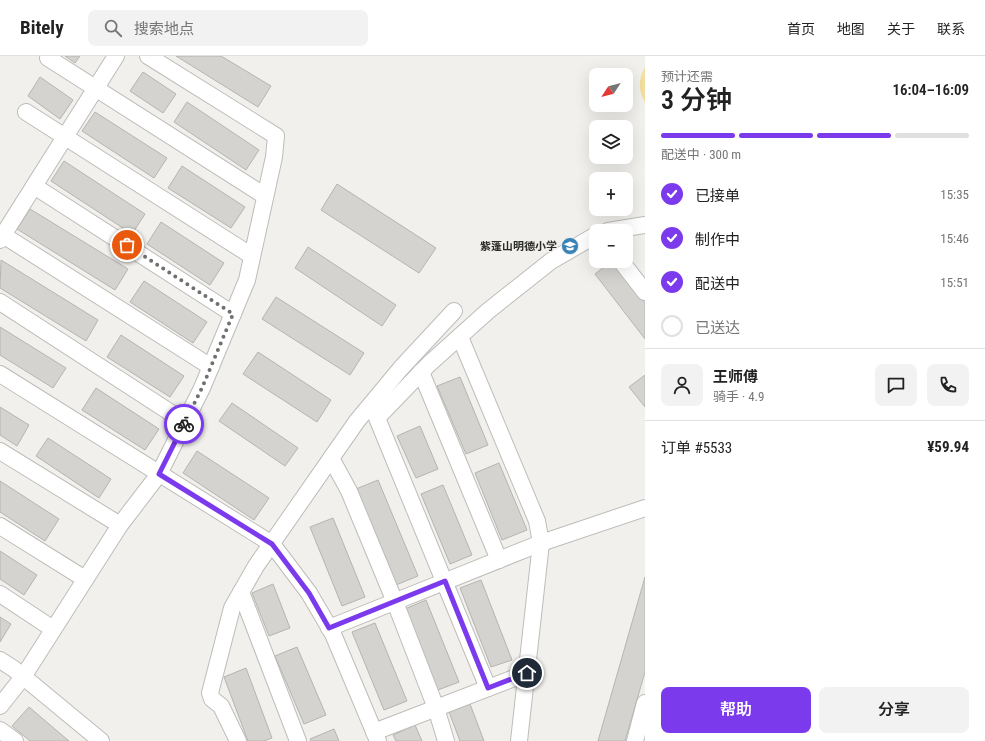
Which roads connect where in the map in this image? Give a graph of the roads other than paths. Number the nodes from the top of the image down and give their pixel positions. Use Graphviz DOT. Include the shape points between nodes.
graph roads {
  1 [pos="116,56"];
  2 [pos="148,56"];
  3 [pos="48,58"];
  4 [pos="96,89"];
  5 [pos="26,112"];
  6 [pos="65,138"];
  7 [pos="34,186"];
  8 [pos="265,196"];
  9 [pos="645,225"];
  10 [pos="633,227"];
  11 [pos="2,238"];
  12 [pos="589,239"];
  13 [pos="252,256"];
  14 [pos="626,268"];
  15 [pos="645,292"];
  16 [pos="0,302"];
  17 [pos="454,311"];
  18 [pos="233,314"];
  19 [pos="460,337"];
  20 [pos="211,367"];
  21 [pos="421,372"];
  22 [pos="0,374"];
  23 [pos="185,422"];
  24 [pos="0,451"];
  25 [pos="331,458"];
  26 [pos="159,474"];
  27 [pos="645,508"];
  28 [pos="120,525"];
  29 [pos="0,526"];
  30 [pos="541,543"];
  31 [pos="272,544"];
  32 [pos="499,560"];
  33 [pos="85,579"];
  34 [pos="445,581"];
  35 [pos="241,592"];
  36 [pos="0,594"];
  37 [pos="395,602"];
  38 [pos="329,628"];
  39 [pos="54,629"];
  40 [pos="0,660"];
  41 [pos="527,673"];
  42 [pos="23,677"];
  43 [pos="488,688"];
  44 [pos="645,703"];
  45 [pos="0,706"];
  46 [pos="436,708"];
  47 [pos="0,730"];
  48 [pos="376,736"];
  49 [pos="639,738"];
  50 [pos="15,741"];
  51 [pos="101,741"];
  52 [pos="238,741"];
  53 [pos="298,741"];
  54 [pos="446,741"];
  55 [pos="519,741"];
  1 -- 4 [label="street"];
  2 -- 8 [label="street" via="276,136"];
  3 -- 4 [label="street"];
  4 -- 6 [label="street"];
  4 -- 8 [label="street"];
  5 -- 6 [label="street"];
  6 -- 7 [label="street"];
  6 -- 13 [label="street"];
  7 -- 11 [label="street"];
  7 -- 18 [label="street"];
  8 -- 13 [label="street"];
  9 -- 10 [label="street"];
  11 -- 20 [label="street"];
  12 -- 19 [label="street" via="551,262 488,311"];
  13 -- 18 [label="street" via="247,280"];
  14 -- 15 [label="street"];
  16 -- 23 [label="street"];
  17 -- 25 [label="street" via="401,368 357,421"];
  18 -- 20 [label="street"];
  19 -- 21 [label="street"];
  19 -- 30 [label="street" via="537,521"];
  20 -- 23 [label="street"];
  21 -- 32 [label="street"];
  21 -- 34 [label="street" via="377,418"];
  22 -- 26 [label="street"];
  23 -- 26 [label="street"];
  24 -- 28 [label="street"];
  25 -- 31 [label="street"];
  25 -- 37 [label="street" via="349,491"];
  26 -- 28 [label="street"];
  26 -- 31 [label="street"];
  27 -- 30 [label="street"];
  28 -- 33 [label="street"];
  29 -- 33 [label="street"];
  30 -- 32 [label="street"];
  30 -- 41 [label="street"];
  31 -- 35 [label="street"];
  31 -- 38 [label="street" via="309,593"];
  32 -- 34 [label="street"];
  33 -- 39 [label="street"];
  34 -- 37 [label="street"];
  34 -- 43 [label="street"];
  35 -- 52 [label="street" via="232,608 210,693 212,699 221,706"];
  35 -- 53 [label="street"];
  36 -- 39 [label="street"];
  37 -- 38 [label="street"];
  37 -- 46 [label="street"];
  38 -- 48 [label="street"];
  39 -- 42 [label="street"];
  40 -- 42 [label="street"];
  41 -- 43 [label="street"];
  41 -- 55 [label="street"];
  42 -- 45 [label="street"];
  42 -- 51 [label="street"];
  43 -- 46 [label="street"];
  44 -- 49 [label="street"];
  46 -- 48 [label="street"];
  46 -- 54 [label="street"];
  47 -- 50 [label="street"];
}
